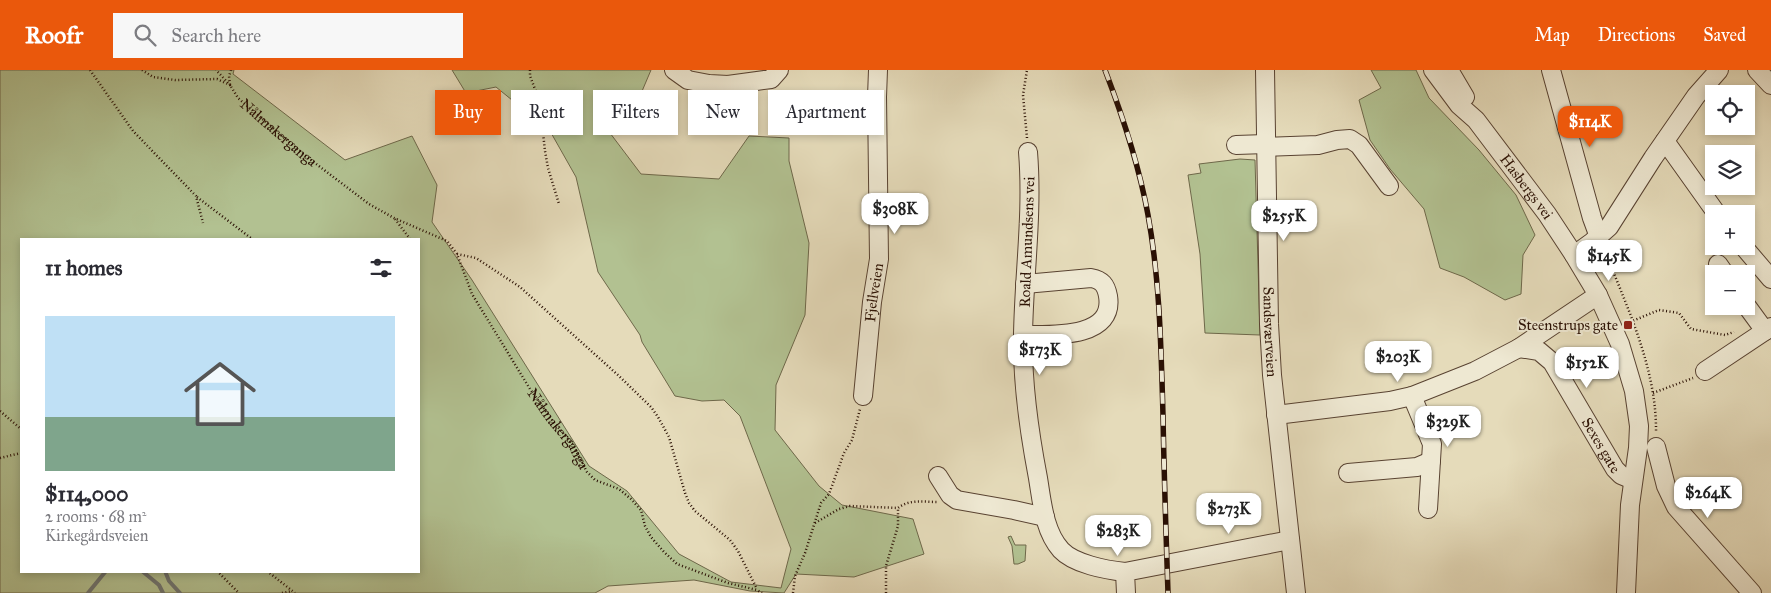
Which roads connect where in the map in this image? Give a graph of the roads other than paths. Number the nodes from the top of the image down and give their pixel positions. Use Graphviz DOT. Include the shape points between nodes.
graph roads {
  1 [pos="674,70"];
  2 [pos="779,70"];
  3 [pos="878,70"];
  4 [pos="1265,70"];
  5 [pos="1433,70"];
  6 [pos="1449,70"];
  7 [pos="1551,70"];
  8 [pos="1719,70"];
  9 [pos="1757,70"];
  10 [pos="1771,85"];
  11 [pos="1476,120"];
  12 [pos="1666,141"];
  13 [pos="1236,145"];
  14 [pos="1266,145"];
  15 [pos="1028,152"];
  16 [pos="1389,186"];
  17 [pos="1711,205"];
  18 [pos="1599,237"];
  19 [pos="1574,255"];
  20 [pos="1751,255"];
  21 [pos="1771,279"];
  22 [pos="1025,284"];
  23 [pos="1598,295"];
  24 [pos="1760,320"];
  25 [pos="1023,335"];
  26 [pos="1519,348"];
  27 [pos="1705,372"];
  28 [pos="863,396"];
  29 [pos="1412,396"];
  30 [pos="1276,415"];
  31 [pos="1656,447"];
  32 [pos="1431,461"];
  33 [pos="1348,473"];
  34 [pos="938,476"];
  35 [pos="1633,480"];
  36 [pos="1428,509"];
  37 [pos="1045,517"];
  38 [pos="1290,540"];
  39 [pos="1125,572"];
  40 [pos="1126,593"];
  41 [pos="1296,593"];
  42 [pos="1626,593"];
  43 [pos="1752,593"];
  1 -- 2 [label="street" via="688,80 728,85 771,79"];
  3 -- 28 [label="street, Fjellveien" via="879,259"];
  4 -- 14 [label="street, Sandsværveien"];
  5 -- 11 [label="street, Hasbergs vei" via="1459,105"];
  6 -- 11 [label="street, Hasbergs vei"];
  7 -- 18 [label="street"];
  8 -- 12 [label="street" via="1696,96"];
  9 -- 10 [label="street"];
  11 -- 19 [label="street, Hasbergs vei"];
  12 -- 17 [label="street"];
  12 -- 18 [label="street"];
  13 -- 14 [label="street"];
  14 -- 16 [label="street" via="1318,145 1350,139 1359,145"];
  14 -- 30 [label="street, Sandsværveien" via="1269,324"];
  15 -- 22 [label="street, Roald Amundsens vei" via="1031,186"];
  18 -- 19 [label="street"];
  19 -- 23 [label="street, Hasbergs vei"];
  20 -- 21 [label="street"];
  22 -- 25 [label="street, Roald Amundsens vei"];
  22 -- 25 [label="street" via="1092,278 1104,283 1109,302 1106,315 1088,329 1065,334"];
  23 -- 26 [label="street"];
  23 -- 35 [label="street, Hasbergs vei" via="1623,352 1636,402 1640,438"];
  24 -- 27 [label="street"];
  25 -- 37 [label="street, Roald Amundsens vei" via="1025,396"];
  26 -- 29 [label="street" via="1475,371"];
  26 -- 35 [label="street, Sexes gate" via="1539,351 1552,362 1615,468"];
  29 -- 30 [label="street"];
  29 -- 32 [label="street" via="1432,444"];
  30 -- 38 [label="street, Sandsværveien"];
  31 -- 43 [label="street" via="1666,486 1676,507"];
  32 -- 33 [label="street" via="1417,467"];
  32 -- 36 [label="street"];
  34 -- 37 [label="street" via="957,500"];
  35 -- 42 [label="street, Sexes gate"];
  37 -- 39 [label="street, Roald Amundsens vei" via="1051,536 1062,551 1076,560 1106,570"];
  38 -- 39 [label="street, Roald Amundsens vei"];
  38 -- 41 [label="street, Sandsværveien"];
  39 -- 40 [label="street"];
}
